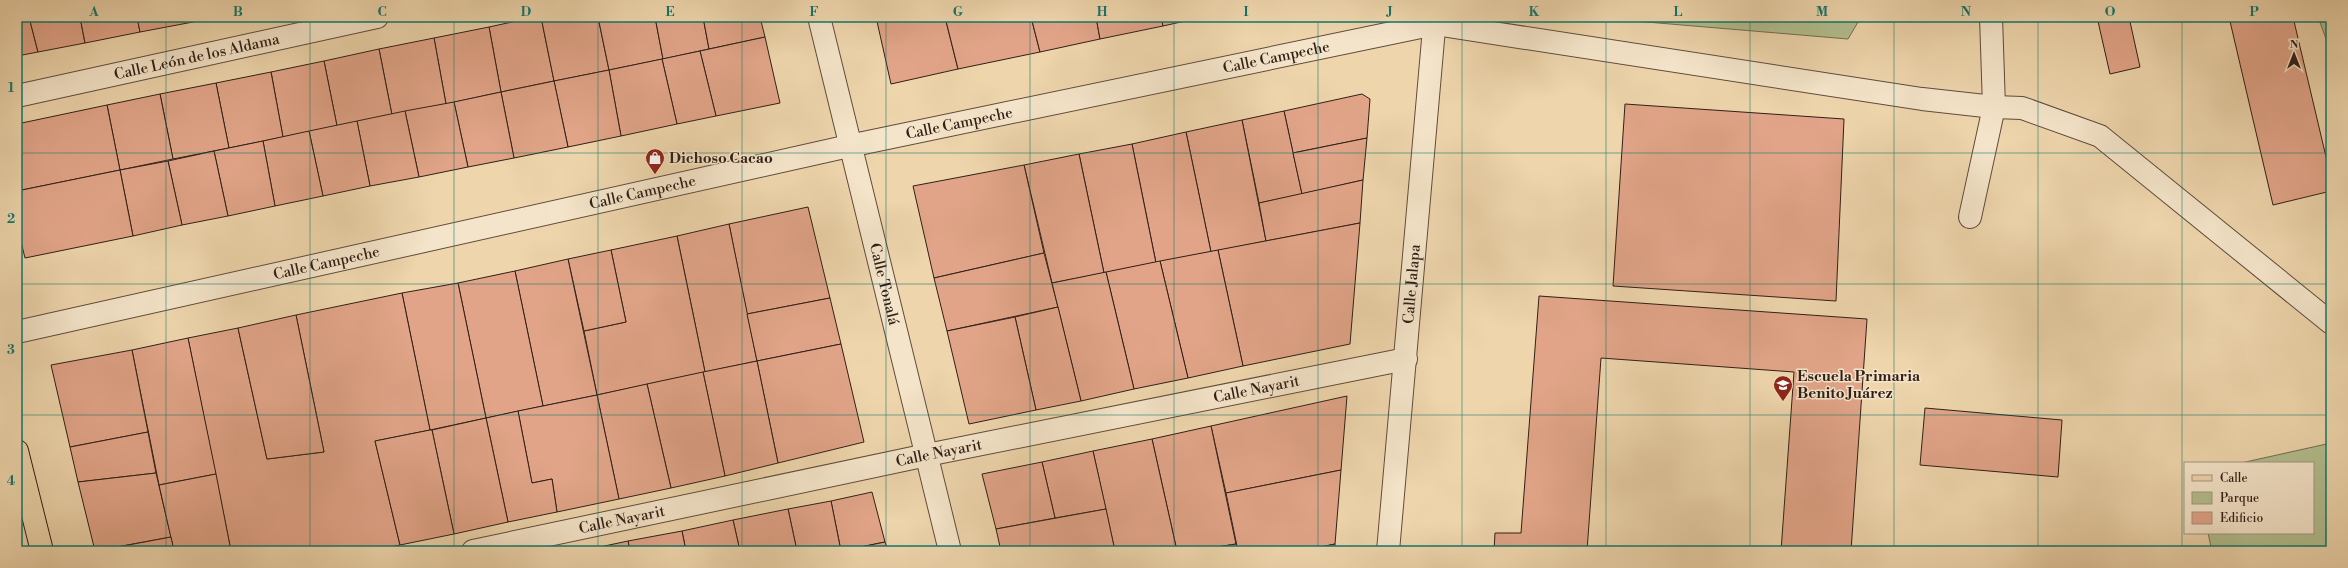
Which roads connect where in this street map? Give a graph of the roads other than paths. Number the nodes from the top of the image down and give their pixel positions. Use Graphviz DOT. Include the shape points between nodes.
graph roads {
  1 [pos="377,17"];
  2 [pos="819,17"];
  3 [pos="1991,17"];
  4 [pos="1435,21"];
  5 [pos="17,96"];
  6 [pos="1994,107"];
  7 [pos="849,146"];
  8 [pos="1970,217"];
  9 [pos="2331,323"];
  10 [pos="17,332"];
  11 [pos="1406,359"];
  12 [pos="17,451"];
  13 [pos="927,455"];
  14 [pos="42,551"];
  15 [pos="473,551"];
  16 [pos="950,551"];
  17 [pos="1388,551"];
  1 -- 5 [label="street, Calle León de los Aldama"];
  2 -- 7 [label="street, Calle Tonalá"];
  3 -- 6 [label="street"];
  4 -- 6 [label="street" via="1922,99"];
  4 -- 7 [label="street, Calle Campeche"];
  4 -- 11 [label="street, Calle Jalapa"];
  6 -- 8 [label="street"];
  6 -- 9 [label="street" via="2022,108 2100,136"];
  7 -- 10 [label="street, Calle Campeche"];
  7 -- 13 [label="street, Calle Tonalá"];
  11 -- 13 [label="street, Calle Nayarit"];
  11 -- 17 [label="street, Calle Jalapa"];
  12 -- 14 [label="main road"];
  13 -- 15 [label="street, Calle Nayarit"];
  13 -- 16 [label="street, Calle Tonalá"];
}
